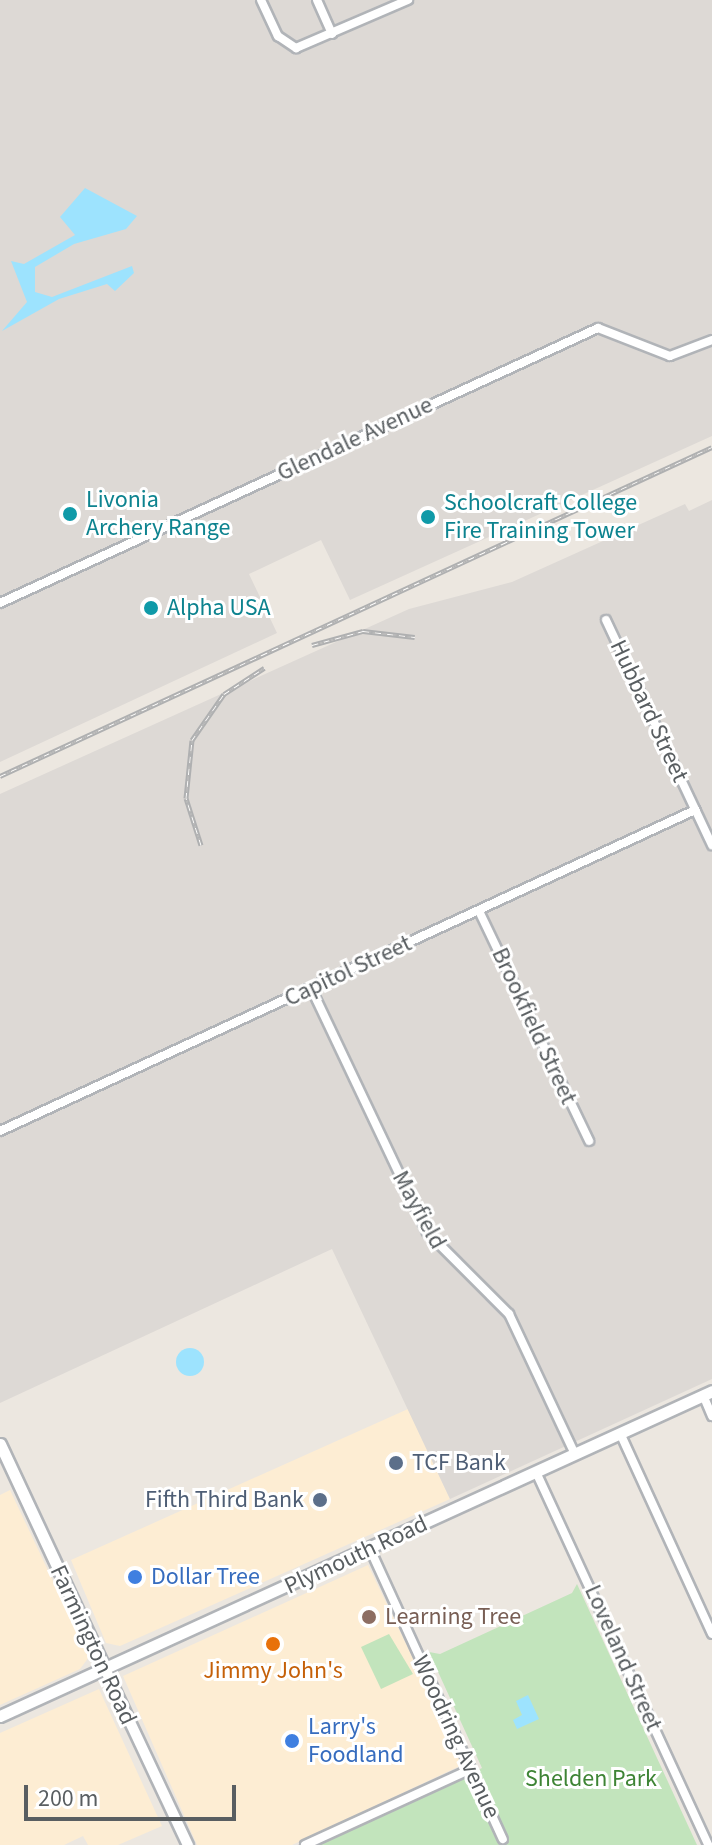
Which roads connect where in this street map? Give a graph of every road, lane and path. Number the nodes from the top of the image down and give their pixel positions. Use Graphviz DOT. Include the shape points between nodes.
graph roads {
  1 [pos="261,0"];
  2 [pos="317,0"];
  3 [pos="408,0"];
  4 [pos="332,34"];
  5 [pos="712,340"];
  6 [pos="0,603"];
  7 [pos="606,620"];
  8 [pos="695,810"];
  9 [pos="712,845"];
  10 [pos="479,911"];
  11 [pos="311,988"];
  12 [pos="0,1131"];
  13 [pos="589,1141"];
  14 [pos="707,1393"];
  15 [pos="712,1416"];
  16 [pos="620,1433"];
  17 [pos="0,1444"];
  18 [pos="575,1454"];
  19 [pos="536,1472"];
  20 [pos="370,1549"];
  21 [pos="712,1634"];
  22 [pos="105,1669"];
  23 [pos="0,1716"];
  24 [pos="471,1769"];
  25 [pos="503,1839"];
  26 [pos="188,1845"];
  27 [pos="305,1845"];
  28 [pos="708,1845"];
  1 -- 4 [label="street" via="282,41 307,46"];
  2 -- 4 [label="street"];
  3 -- 4 [label="street"];
  5 -- 6 [label="street, Glendale Avenue" via="670,356 623,332 598,328"];
  7 -- 8 [label="street, Hubbard Street"];
  8 -- 9 [label="street, Hubbard Street"];
  8 -- 10 [label="street, Capitol Street"];
  10 -- 11 [label="street, Capitol Street"];
  10 -- 13 [label="street, Brookfield Street"];
  11 -- 12 [label="street, Capitol Street"];
  11 -- 18 [label="street, Mayfield" via="427,1232 509,1314"];
  14 -- 15 [label="street"];
  14 -- 16 [label="main road, Plymouth Road"];
  16 -- 18 [label="main road, Plymouth Road"];
  16 -- 21 [label="street"];
  17 -- 22 [label="main road, Farmington Road"];
  18 -- 19 [label="main road, Plymouth Road"];
  19 -- 20 [label="main road, Plymouth Road"];
  19 -- 28 [label="street, Loveland Street"];
  20 -- 22 [label="main road, Plymouth Road"];
  20 -- 24 [label="street, Woodring Avenue"];
  22 -- 23 [label="main road, Plymouth Road"];
  22 -- 26 [label="street, Farmington Road"];
  24 -- 25 [label="street, Woodring Avenue"];
  24 -- 27 [label="street"];
}
